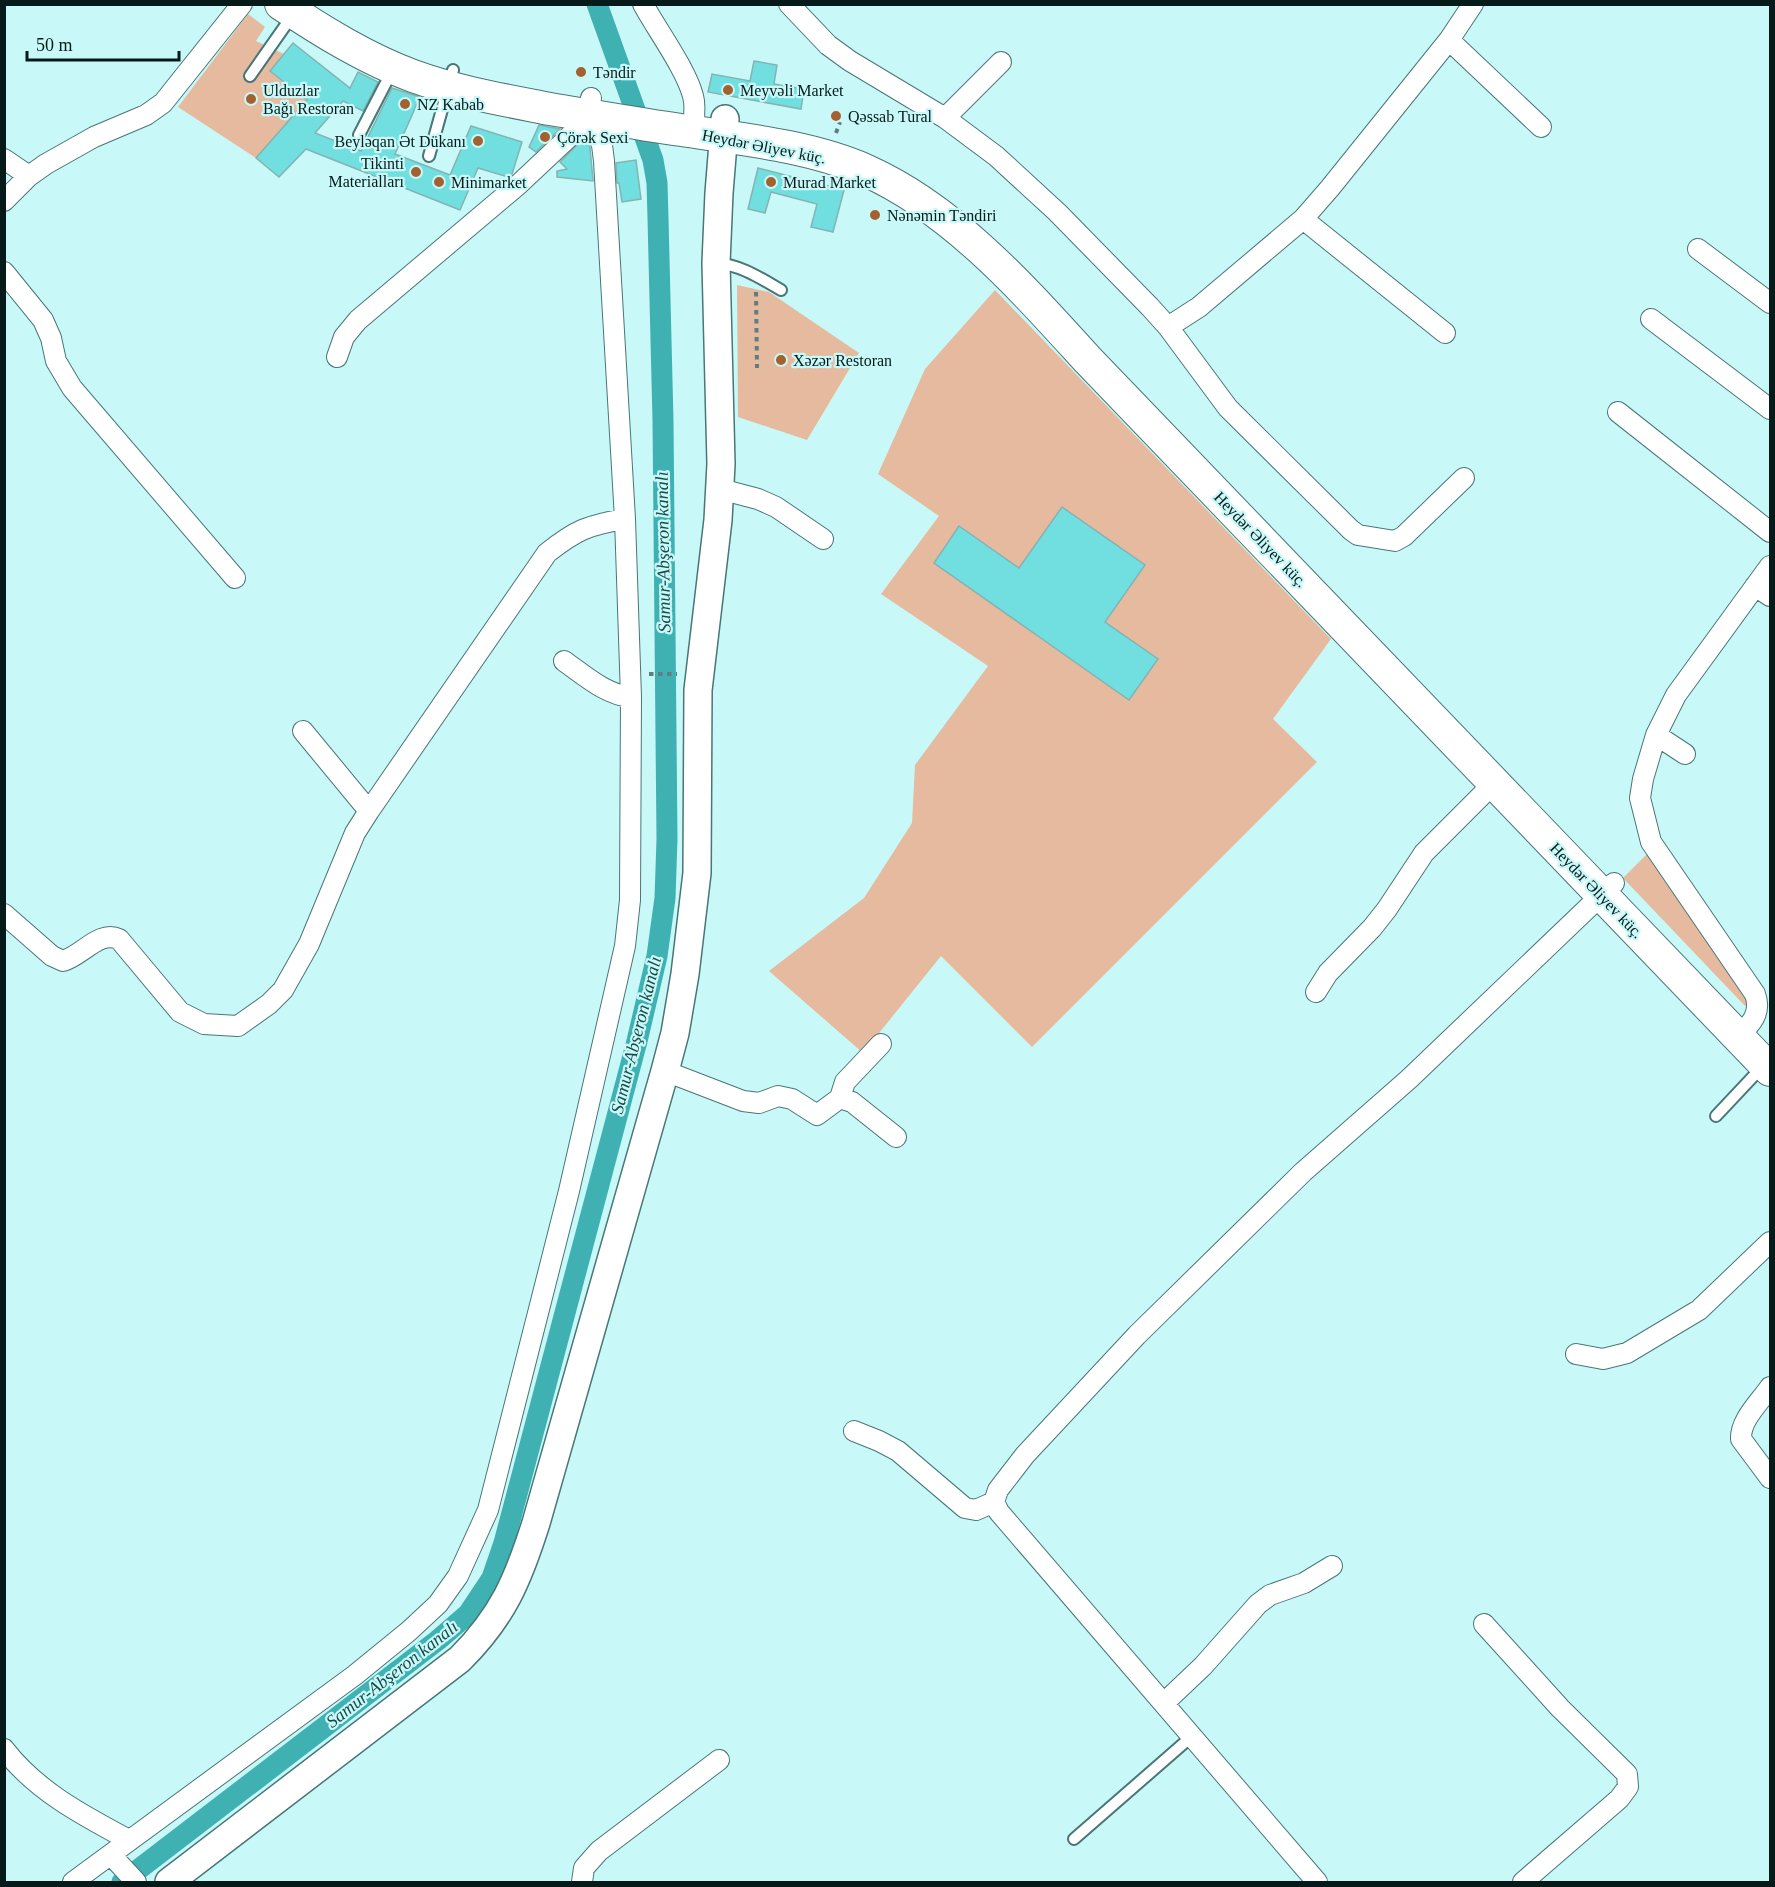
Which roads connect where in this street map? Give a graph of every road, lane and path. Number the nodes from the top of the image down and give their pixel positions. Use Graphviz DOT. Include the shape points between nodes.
graph roads {
  1 [pos="242,4"];
  2 [pos="643,4"];
  3 [pos="789,4"];
  4 [pos="1473,4"];
  5 [pos="296,7"];
  6 [pos="1449,40"];
  7 [pos="1001,62"];
  8 [pos="394,68"];
  9 [pos="250,76"];
  10 [pos="451,79"];
  11 [pos="595,108"];
  12 [pos="945,118"];
  13 [pos="701,124"];
  14 [pos="1541,127"];
  15 [pos="359,135"];
  16 [pos="429,156"];
  17 [pos="4,159"];
  18 [pos="29,176"];
  19 [pos="4,201"];
  20 [pos="1303,219"];
  21 [pos="1698,249"];
  22 [pos="716,263"];
  23 [pos="4,272"];
  24 [pos="756,276"];
  25 [pos="781,290"];
  26 [pos="1770,303"];
  27 [pos="1651,319"];
  28 [pos="1168,327"];
  29 [pos="1445,333"];
  30 [pos="337,357"];
  31 [pos="757,368"];
  32 [pos="1770,409"];
  33 [pos="1618,412"];
  34 [pos="1464,478"];
  35 [pos="720,489"];
  36 [pos="625,519"];
  37 [pos="1770,532"];
  38 [pos="823,539"];
  39 [pos="1770,566"];
  40 [pos="235,578"];
  41 [pos="1763,591"];
  42 [pos="564,661"];
  43 [pos="680,674"];
  44 [pos="646,675"];
  45 [pos="631,697"];
  46 [pos="303,732"];
  47 [pos="1656,735"];
  48 [pos="1685,754"];
  49 [pos="1495,782"];
  50 [pos="369,811"];
  51 [pos="1608,889"];
  52 [pos="4,914"];
  53 [pos="1316,992"];
  54 [pos="1760,1035"];
  55 [pos="881,1044"];
  56 [pos="665,1071"];
  57 [pos="840,1098"];
  58 [pos="1716,1116"];
  59 [pos="896,1137"];
  60 [pos="1770,1242"];
  61 [pos="1576,1354"];
  62 [pos="1770,1387"];
  63 [pos="854,1431"];
  64 [pos="1770,1478"];
  65 [pos="994,1502"];
  66 [pos="1332,1566"];
  67 [pos="1484,1624"];
  68 [pos="1164,1703"];
  69 [pos="1191,1737"];
  70 [pos="4,1749"];
  71 [pos="719,1760"];
  72 [pos="1074,1839"];
  73 [pos="129,1840"];
  74 [pos="111,1854"];
  75 [pos="73,1882"];
  76 [pos="136,1882"];
  77 [pos="169,1882"];
  78 [pos="582,1882"];
  79 [pos="1317,1882"];
  80 [pos="1523,1882"];
  1 -- 18 [label="street" via="164,103 146,116 94,137"];
  2 -- 13 [label="street" via="687,82"];
  3 -- 12 [label="street" via="850,62"];
  4 -- 6 [label="street"];
  5 -- 8 [label="main road" via="371,58"];
  5 -- 9 [label="lane"];
  5 -- 10 [label="main road" via="422,60"];
  6 -- 14 [label="street"];
  6 -- 20 [label="street"];
  7 -- 12 [label="street"];
  8 -- 10 [label="main road"];
  8 -- 15 [label="lane"];
  10 -- 11 [label="main road" via="537,89"];
  10 -- 16 [label="lane"];
  11 -- 13 [label="main road"];
  11 -- 30 [label="street" via="519,184 358,320 344,337"];
  11 -- 36 [label="street" via="606,180"];
  12 -- 28 [label="street" via="996,156 1057,212"];
  13 -- 22 [label="street"];
  13 -- 49 [label="main road, Heydər Əliyev küç." via="865,170 902,189 961,232 1027,293"];
  13 -- 51 [label="main road, Heydər Əliyev küç." via="798,132 878,156 939,192 1010,251"];
  17 -- 18 [label="street"];
  18 -- 19 [label="street"];
  20 -- 28 [label="street" via="1198,307"];
  20 -- 29 [label="street"];
  21 -- 26 [label="street"];
  22 -- 24 [label="lane" via="731,264"];
  22 -- 35 [label="street"];
  23 -- 40 [label="street" via="44,320 56,361 72,388"];
  24 -- 25 [label="lane"];
  24 -- 31 [label="path"];
  27 -- 32 [label="street"];
  28 -- 34 [label="street" via="1228,408 1358,535 1395,541"];
  33 -- 37 [label="street"];
  35 -- 38 [label="street" via="776,507"];
  35 -- 56 [label="street" via="698,690 697,873 685,974"];
  36 -- 45 [label="street"];
  36 -- 50 [label="street" via="595,524 571,534 548,553"];
  39 -- 41 [label="street"];
  41 -- 47 [label="street" via="1676,695"];
  42 -- 45 [label="street" via="608,691"];
  43 -- 44 [label="path"];
  45 -- 73 [label="street" via="630,900 625,946 502,1460 471,1551 438,1604 409,1630 355,1675"];
  46 -- 50 [label="street"];
  47 -- 48 [label="street"];
  47 -- 54 [label="street" via="1640,798 1651,842 1755,994"];
  49 -- 51 [label="main road, Heydər Əliyev küç."];
  49 -- 53 [label="street" via="1424,853 1387,909 1328,973"];
  50 -- 52 [label="street" via="309,944 283,990 238,1026 204,1024 180,1012 112,935 63,961"];
  51 -- 54 [label="main road, Heydər Əliyev küç."];
  51 -- 65 [label="street" via="1409,1079 1303,1172 1137,1335 1025,1455 998,1490"];
  54 -- 58 [label="lane"];
  55 -- 57 [label="street" via="845,1082"];
  56 -- 57 [label="street" via="743,1101 759,1103 778,1096 792,1099 817,1115"];
  56 -- 77 [label="street" via="537,1523 509,1596 494,1622 460,1659"];
  57 -- 59 [label="street" via="852,1102"];
  60 -- 61 [label="street" via="1699,1310 1627,1353 1603,1359"];
  62 -- 64 [label="street" via="1744,1424 1741,1439"];
  63 -- 65 [label="street" via="898,1451 965,1508 976,1510"];
  65 -- 68 [label="street"];
  66 -- 68 [label="street" via="1258,1604"];
  67 -- 80 [label="street" via="1627,1774 1628,1787 1619,1799"];
  68 -- 69 [label="street"];
  69 -- 72 [label="lane"];
  69 -- 79 [label="street"];
  70 -- 73 [label="street" via="43,1790"];
  71 -- 78 [label="street" via="599,1851 584,1868"];
  73 -- 74 [label="street"];
  74 -- 75 [label="street"];
  74 -- 76 [label="street"];
}
